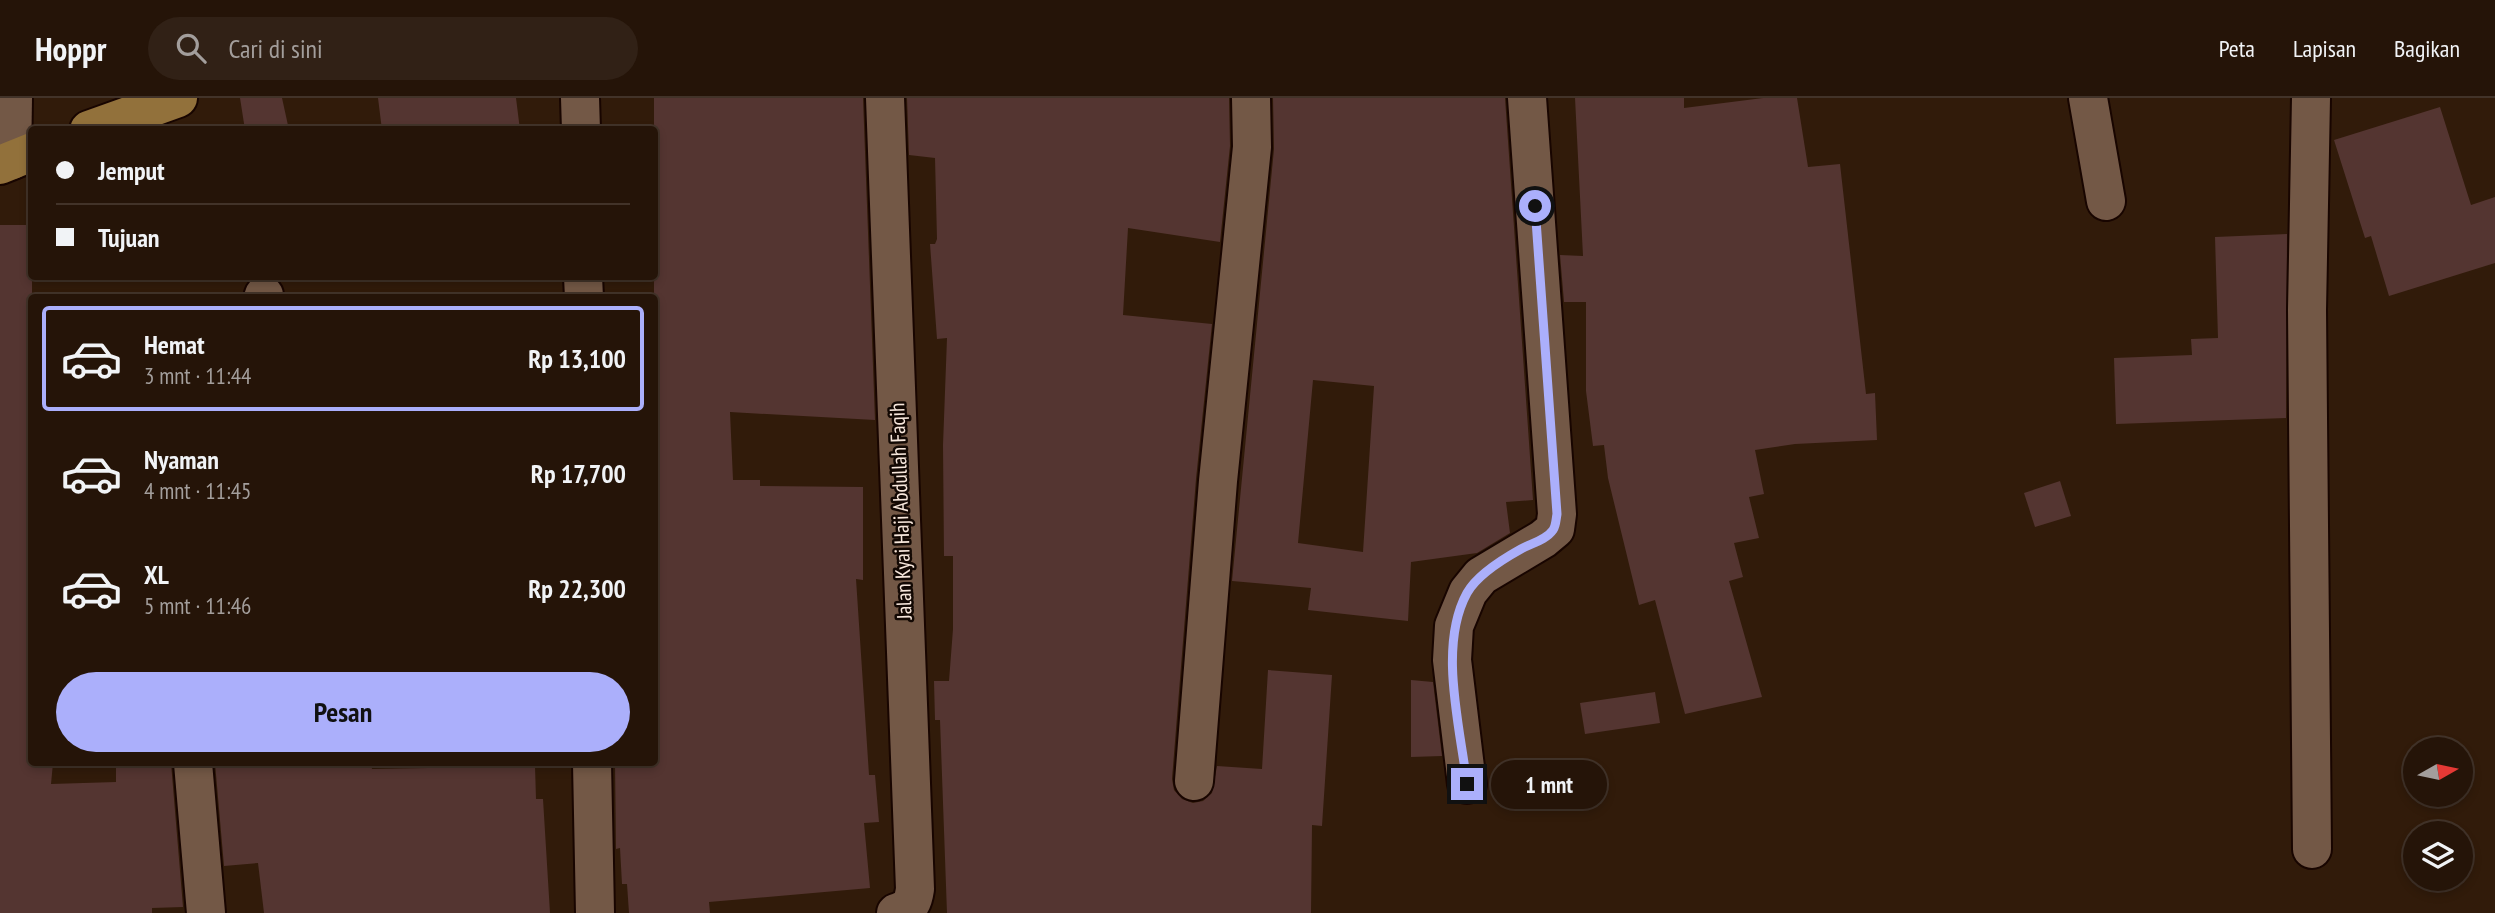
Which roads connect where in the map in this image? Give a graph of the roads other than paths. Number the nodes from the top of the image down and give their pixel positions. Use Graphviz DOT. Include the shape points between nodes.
graph roads {
  1 [pos="13,98"];
  2 [pos="178,98"];
  3 [pos="580,98"];
  4 [pos="885,98"];
  5 [pos="1251,98"];
  6 [pos="1527,98"];
  7 [pos="2088,98"];
  8 [pos="2311,98"];
  9 [pos="100,126"];
  10 [pos="581,126"];
  11 [pos="15,159"];
  12 [pos="2106,201"];
  13 [pos="193,766"];
  14 [pos="592,766"];
  15 [pos="1194,781"];
  16 [pos="1467,784"];
  17 [pos="2312,849"];
  18 [pos="206,913"];
  19 [pos="595,913"];
  20 [pos="896,913"];
  1 -- 11 [label="street"];
  2 -- 9 [label="main road"];
  3 -- 10 [label="street"];
  4 -- 20 [label="street, Jalan Kyai Haji Abdullah Faqih" via="915,889 908,909"];
  5 -- 15 [label="street" via="1252,147"];
  6 -- 16 [label="street" via="1557,514 1555,528 1543,539 1481,576 1468,592 1454,626 1452,660"];
  7 -- 12 [label="street"];
  8 -- 17 [label="street" via="2307,310"];
  13 -- 18 [label="street"];
  14 -- 19 [label="street"];
}
